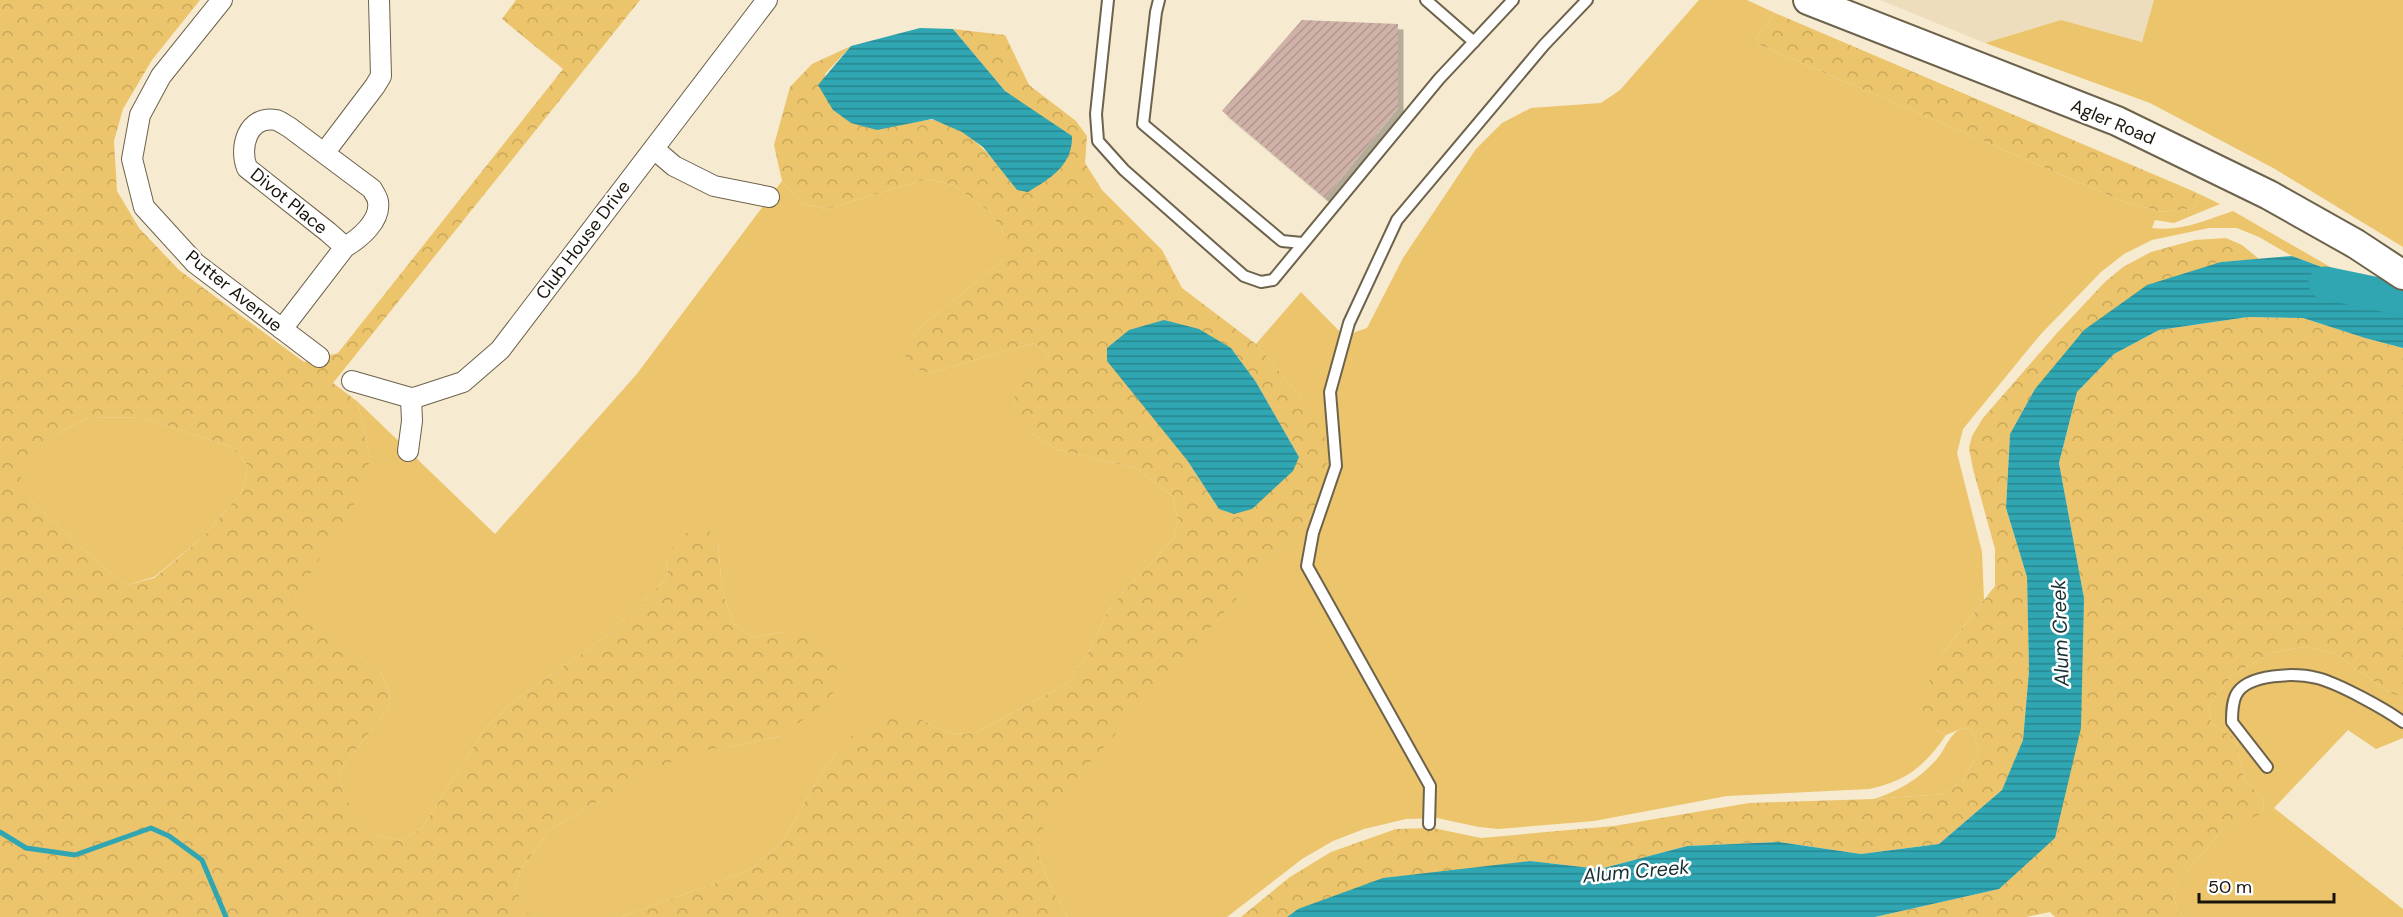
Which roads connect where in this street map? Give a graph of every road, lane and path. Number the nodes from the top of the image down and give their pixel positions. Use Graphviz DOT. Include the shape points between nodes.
graph roads {
  1 [pos="222,0"];
  2 [pos="379,0"];
  3 [pos="767,0"];
  4 [pos="1108,0"];
  5 [pos="1160,0"];
  6 [pos="1426,0"];
  7 [pos="1587,0"];
  8 [pos="1808,0"];
  9 [pos="1509,2"];
  10 [pos="1474,42"];
  11 [pos="654,149"];
  12 [pos="325,152"];
  13 [pos="769,197"];
  14 [pos="1302,243"];
  15 [pos="345,247"];
  16 [pos="2403,276"];
  17 [pos="282,329"];
  18 [pos="319,357"];
  19 [pos="352,381"];
  20 [pos="411,398"];
  21 [pos="408,451"];
  22 [pos="2403,722"];
  23 [pos="2267,767"];
  24 [pos="1429,824"];
  1 -- 17 [label="street, Putter Avenue" via="161,76 140,115 132,159 144,207 195,263"];
  2 -- 12 [label="street" via="381,76"];
  3 -- 11 [label="street, Club House Drive"];
  4 -- 14 [label="lane" via="1096,114 1098,141 1244,276 1261,282 1273,280"];
  5 -- 14 [label="lane" via="1143,124 1282,241"];
  6 -- 10 [label="lane"];
  7 -- 24 [label="lane" via="1544,45 1397,220 1349,323 1330,392 1336,466 1313,533 1307,566 1430,786"];
  8 -- 16 [label="main road, Agler Road" via="2117,122 2269,195 2356,244"];
  9 -- 10 [label="lane"];
  10 -- 14 [label="lane"];
  11 -- 13 [label="street" via="674,166 714,186"];
  11 -- 20 [label="street, Club House Drive" via="500,350 464,381"];
  12 -- 15 [label="street, Divot Place" via="372,189 378,201 378,215 359,239"];
  12 -- 15 [label="street, Divot Place" via="276,120 261,121 249,130 242,156 252,173"];
  15 -- 17 [label="street, Divot Place"];
  17 -- 18 [label="street, Putter Avenue"];
  19 -- 20 [label="street"];
  20 -- 21 [label="street"];
  22 -- 23 [label="lane" via="2318,678 2291,675 2256,679 2236,694 2232,722"];
}
